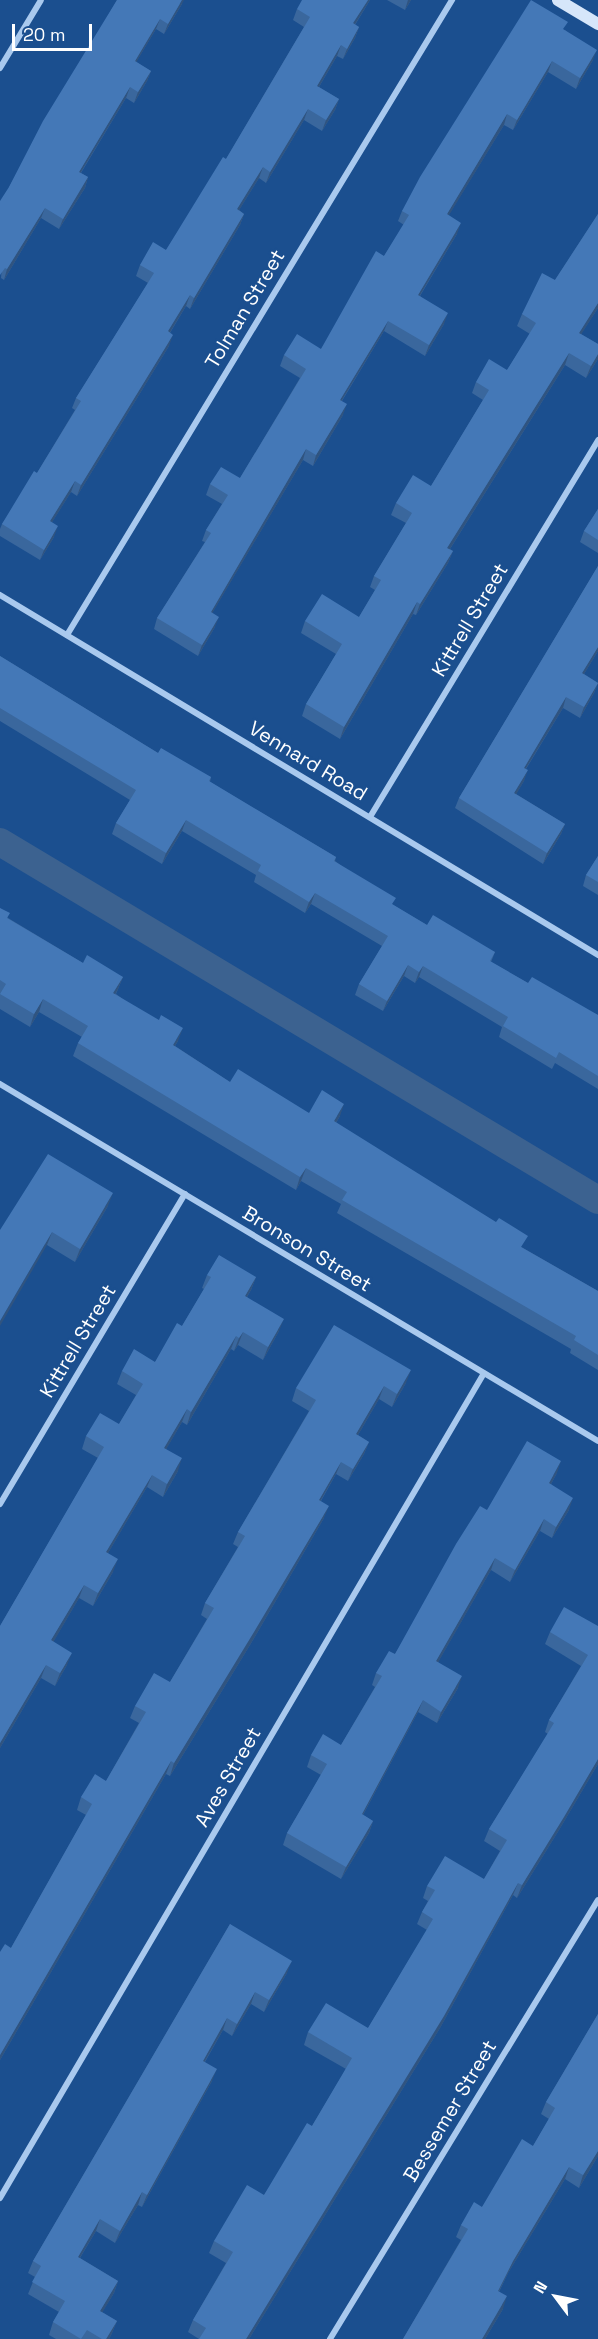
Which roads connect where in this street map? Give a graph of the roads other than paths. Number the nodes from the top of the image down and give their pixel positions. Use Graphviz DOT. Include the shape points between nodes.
graph roads {
  1 [pos="41,0"];
  2 [pos="452,0"];
  3 [pos="558,0"];
  4 [pos="598,24"];
  5 [pos="0,68"];
  6 [pos="598,440"];
  7 [pos="0,595"];
  8 [pos="67,636"];
  9 [pos="370,817"];
  10 [pos="598,955"];
  11 [pos="0,1084"];
  12 [pos="185,1194"];
  13 [pos="484,1373"];
  14 [pos="598,1442"];
  15 [pos="0,1504"];
  16 [pos="598,1900"];
  17 [pos="0,2198"];
  18 [pos="330,2339"];
  1 -- 5 [label="street"];
  2 -- 8 [label="street, Tolman Street"];
  3 -- 4 [label="street"];
  6 -- 9 [label="street, Kittrell Street"];
  7 -- 8 [label="street, Vennard Road"];
  8 -- 9 [label="street, Vennard Road"];
  9 -- 10 [label="street, Vennard Road"];
  11 -- 12 [label="street, Bronson Street"];
  12 -- 13 [label="street, Bronson Street"];
  12 -- 15 [label="street, Kittrell Street"];
  13 -- 14 [label="street, Bronson Street"];
  13 -- 17 [label="street, Aves Street"];
  16 -- 18 [label="street, Bessemer Street"];
}
